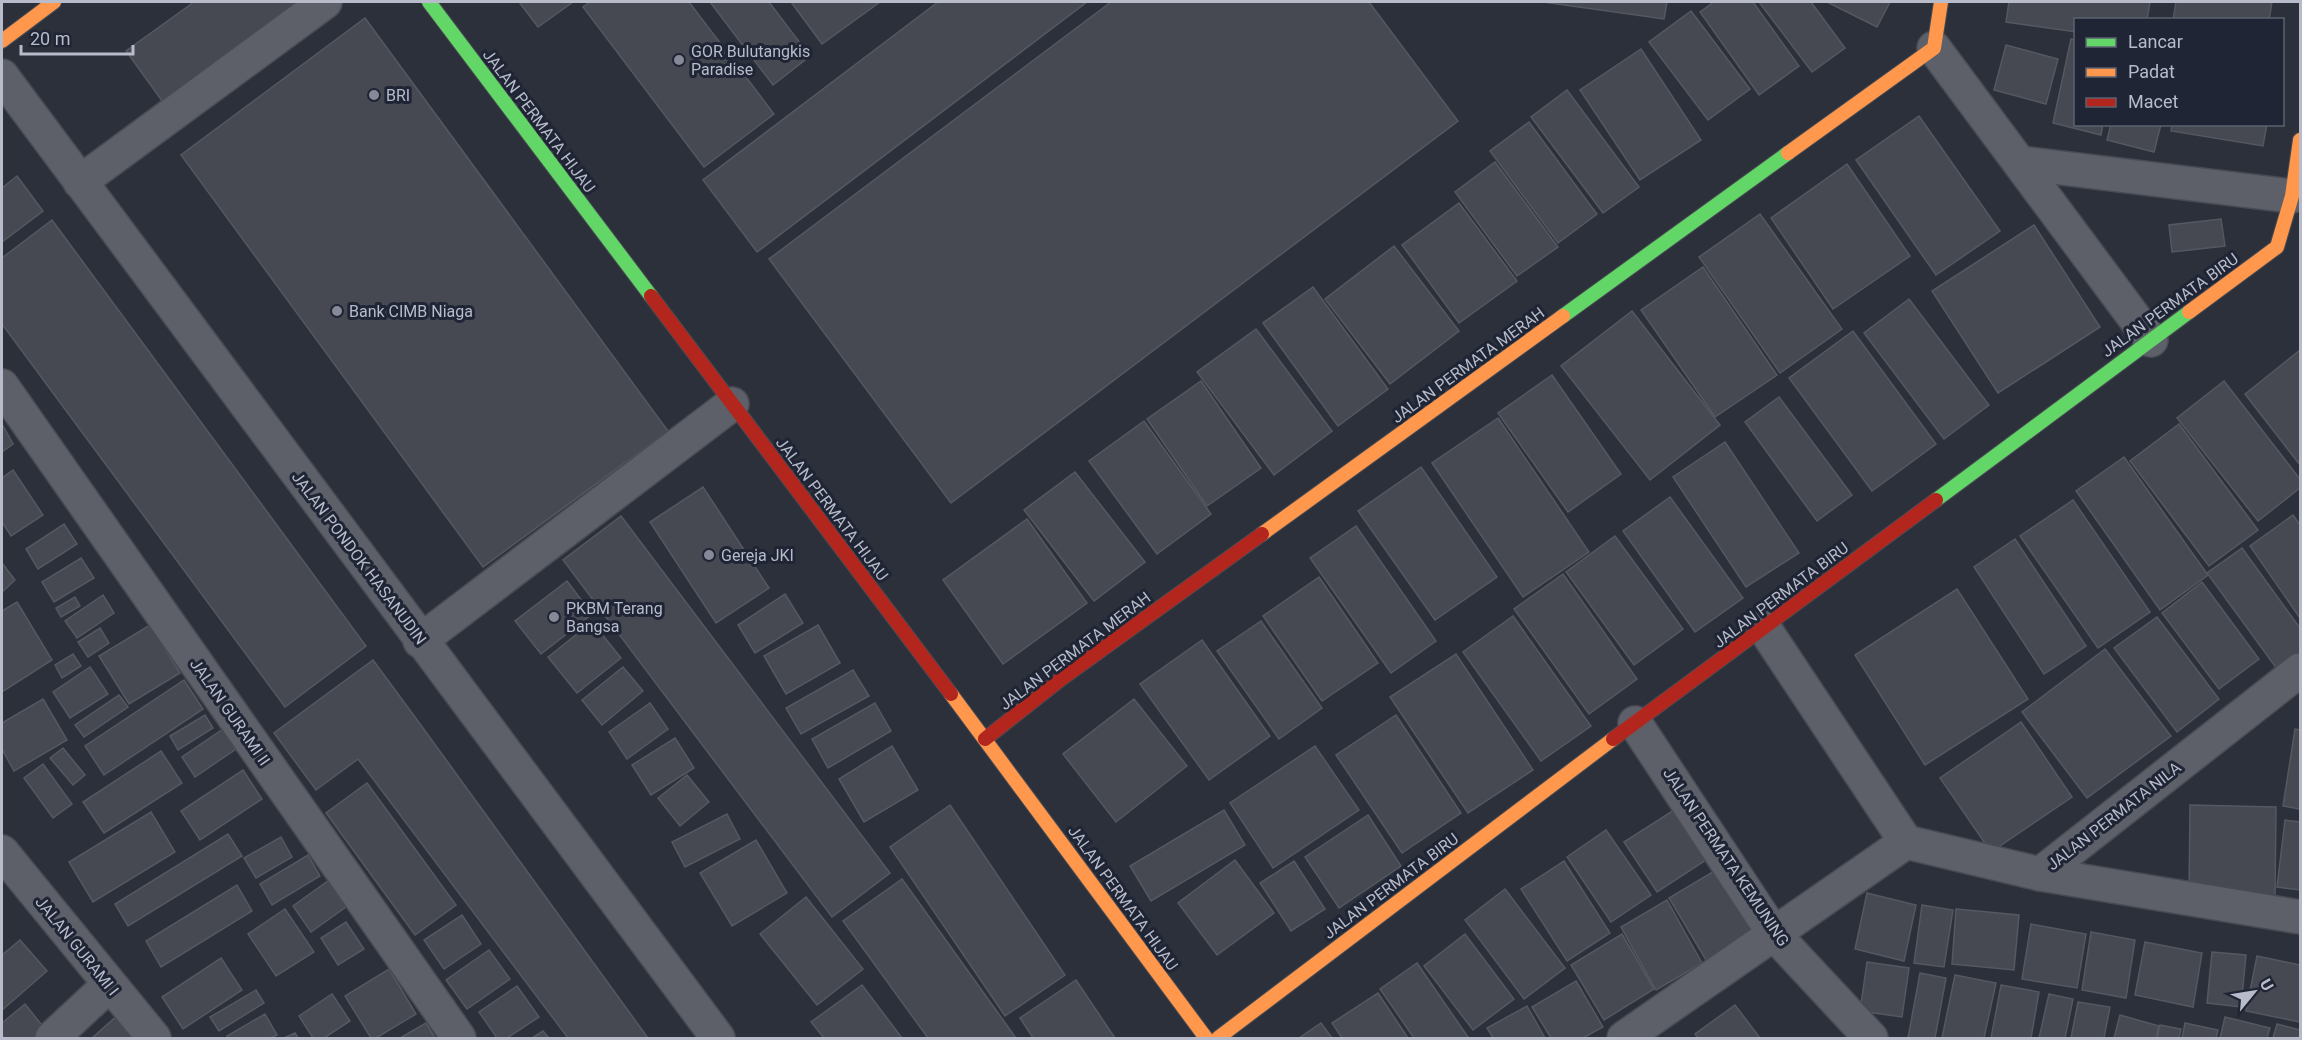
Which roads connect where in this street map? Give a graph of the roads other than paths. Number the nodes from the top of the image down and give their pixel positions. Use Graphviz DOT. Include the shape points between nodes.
graph roads {
  1 [pos="54,2"];
  2 [pos="325,2"];
  3 [pos="429,2"];
  4 [pos="1941,2"];
  5 [pos="2,41"];
  6 [pos="1934,48"];
  7 [pos="2,76"];
  8 [pos="2301,140"];
  9 [pos="2020,163"];
  10 [pos="80,182"];
  11 [pos="2292,196"];
  12 [pos="2151,340"];
  13 [pos="2,386"];
  14 [pos="732,404"];
  15 [pos="1764,628"];
  16 [pos="420,641"];
  17 [pos="2296,677"];
  18 [pos="1635,723"];
  19 [pos="985,739"];
  20 [pos="1906,842"];
  21 [pos="2,852"];
  22 [pos="2040,874"];
  23 [pos="2301,917"];
  24 [pos="1774,934"];
  25 [pos="109,985"];
  26 [pos="52,1038"];
  27 [pos="154,1038"];
  28 [pos="459,1038"];
  29 [pos="718,1038"];
  30 [pos="1206,1038"];
  31 [pos="1218,1038"];
  32 [pos="1624,1038"];
  33 [pos="1872,1038"];
  1 -- 5 [label="street"];
  2 -- 10 [label="street"];
  3 -- 14 [label="street, JALAN PERMATA HIJAU"];
  4 -- 6 [label="street"];
  6 -- 9 [label="street"];
  6 -- 19 [label="street, JALAN PERMATA MERAH" via="1080,665"];
  7 -- 10 [label="street, JALAN PONDOK HASANUDIN"];
  8 -- 11 [label="street, JALAN PERMATA BIRU"];
  9 -- 11 [label="street"];
  9 -- 12 [label="street"];
  10 -- 16 [label="street, JALAN PONDOK HASANUDIN"];
  11 -- 12 [label="street, JALAN PERMATA BIRU" via="2277,247"];
  12 -- 15 [label="street, JALAN PERMATA BIRU"];
  13 -- 28 [label="street, JALAN GURAMI II"];
  14 -- 16 [label="street"];
  14 -- 19 [label="street, JALAN PERMATA HIJAU"];
  15 -- 18 [label="street, JALAN PERMATA BIRU"];
  15 -- 20 [label="street"];
  16 -- 29 [label="street, JALAN PONDOK HASANUDIN"];
  17 -- 22 [label="street, JALAN PERMATA NILA"];
  18 -- 24 [label="street, JALAN PERMATA KEMUNING"];
  18 -- 31 [label="street, JALAN PERMATA BIRU"];
  19 -- 30 [label="street, JALAN PERMATA HIJAU"];
  20 -- 22 [label="street, JALAN PERMATA NILA"];
  20 -- 24 [label="street"];
  21 -- 25 [label="street, JALAN GURAMI I"];
  22 -- 23 [label="street"];
  24 -- 32 [label="street"];
  24 -- 33 [label="street, JALAN PERMATA KEMUNING"];
  25 -- 26 [label="street"];
  25 -- 27 [label="street, JALAN GURAMI I"];
}
